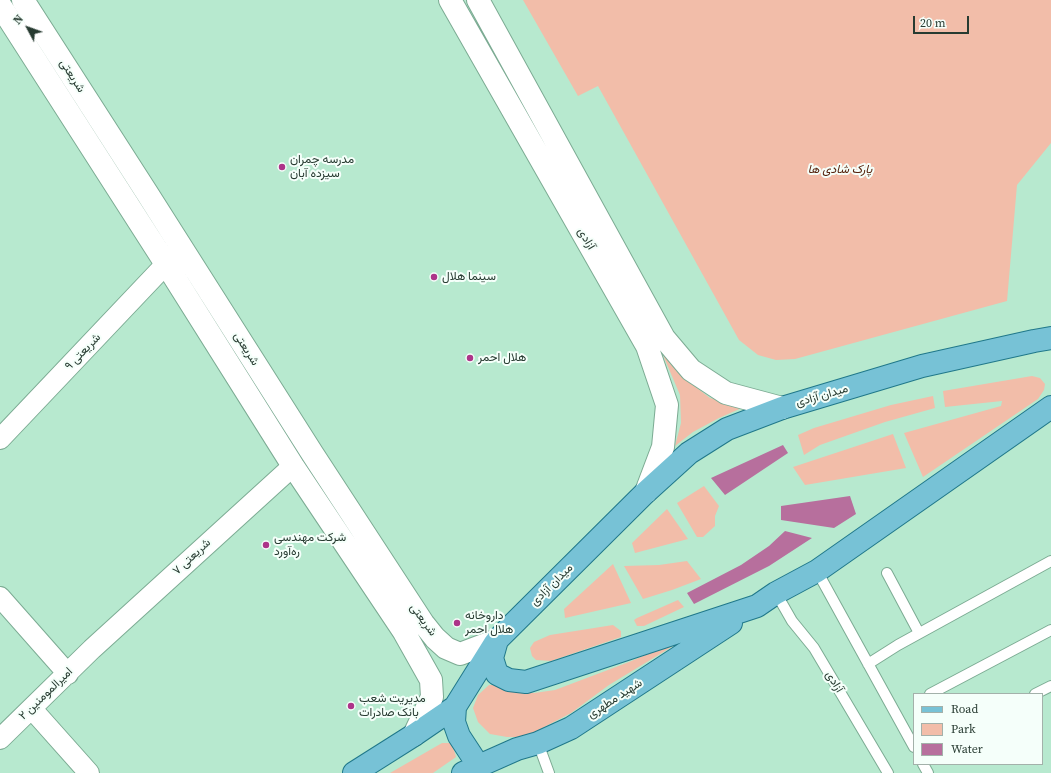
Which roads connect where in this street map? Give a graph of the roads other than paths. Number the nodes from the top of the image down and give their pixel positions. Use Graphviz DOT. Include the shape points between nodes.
graph roads {
  1 [pos="23,0"];
  2 [pos="450,0"];
  3 [pos="478,0"];
  4 [pos="0,6"];
  5 [pos="166,264"];
  6 [pos="1045,343"];
  7 [pos="782,408"];
  8 [pos="1050,408"];
  9 [pos="0,439"];
  10 [pos="312,453"];
  11 [pos="293,466"];
  12 [pos="646,492"];
  13 [pos="1051,561"];
  14 [pos="817,571"];
  15 [pos="887,573"];
  16 [pos="776,593"];
  17 [pos="0,597"];
  18 [pos="757,606"];
  19 [pos="1051,630"];
  20 [pos="919,633"];
  21 [pos="496,640"];
  22 [pos="92,649"];
  23 [pos="868,664"];
  24 [pos="68,674"];
  25 [pos="1051,686"];
  26 [pos="932,693"];
  27 [pos="1037,693"];
  28 [pos="455,707"];
  29 [pos="32,709"];
  30 [pos="414,735"];
  31 [pos="0,739"];
  32 [pos="538,743"];
  33 [pos="913,745"];
  34 [pos="475,770"];
  35 [pos="89,773"];
  36 [pos="354,773"];
  37 [pos="549,773"];
  38 [pos="888,773"];
  1 -- 10 [label="street, شریعتی"];
  2 -- 12 [label="street, آزادی" via="647,346 668,405 663,447"];
  3 -- 7 [label="street, آزادی" via="664,338 691,370 726,393"];
  4 -- 5 [label="street"];
  5 -- 9 [label="street, شریعتی ۹"];
  5 -- 11 [label="street"];
  6 -- 7 [label="main road, میدان آزادی" via="922,366"];
  7 -- 12 [label="main road, میدان آزادی" via="727,430 689,453"];
  8 -- 14 [label="main road"];
  10 -- 11 [label="street"];
  10 -- 21 [label="street, شریعتی" via="435,638 446,648 460,654"];
  11 -- 22 [label="street, شریعتی ۷"];
  11 -- 30 [label="street" via="404,632 432,680 432,697"];
  12 -- 21 [label="main road, میدان آزادی"];
  13 -- 20 [label="lane"];
  14 -- 16 [label="main road"];
  14 -- 23 [label="lane"];
  15 -- 20 [label="lane"];
  16 -- 18 [label="main road"];
  16 -- 38 [label="lane, آزادی" via="792,621 814,648"];
  17 -- 24 [label="street"];
  18 -- 21 [label="main road" via="526,682 509,680 498,674 492,658"];
  18 -- 32 [label="main road, شهید مطهری" via="570,728"];
  19 -- 26 [label="lane"];
  20 -- 23 [label="lane"];
  21 -- 28 [label="main road"];
  22 -- 24 [label="street, امیرالمومنین ۲"];
  23 -- 33 [label="lane"];
  24 -- 29 [label="street, امیرالمومنین ۲"];
  25 -- 27 [label="lane"];
  28 -- 30 [label="main road"];
  28 -- 34 [label="main road" via="454,722"];
  29 -- 31 [label="street, امیرالمومنین ۲"];
  29 -- 35 [label="street"];
  30 -- 36 [label="main road"];
  32 -- 34 [label="main road, شهید مطهری" via="517,749"];
  32 -- 37 [label="lane"];
}
